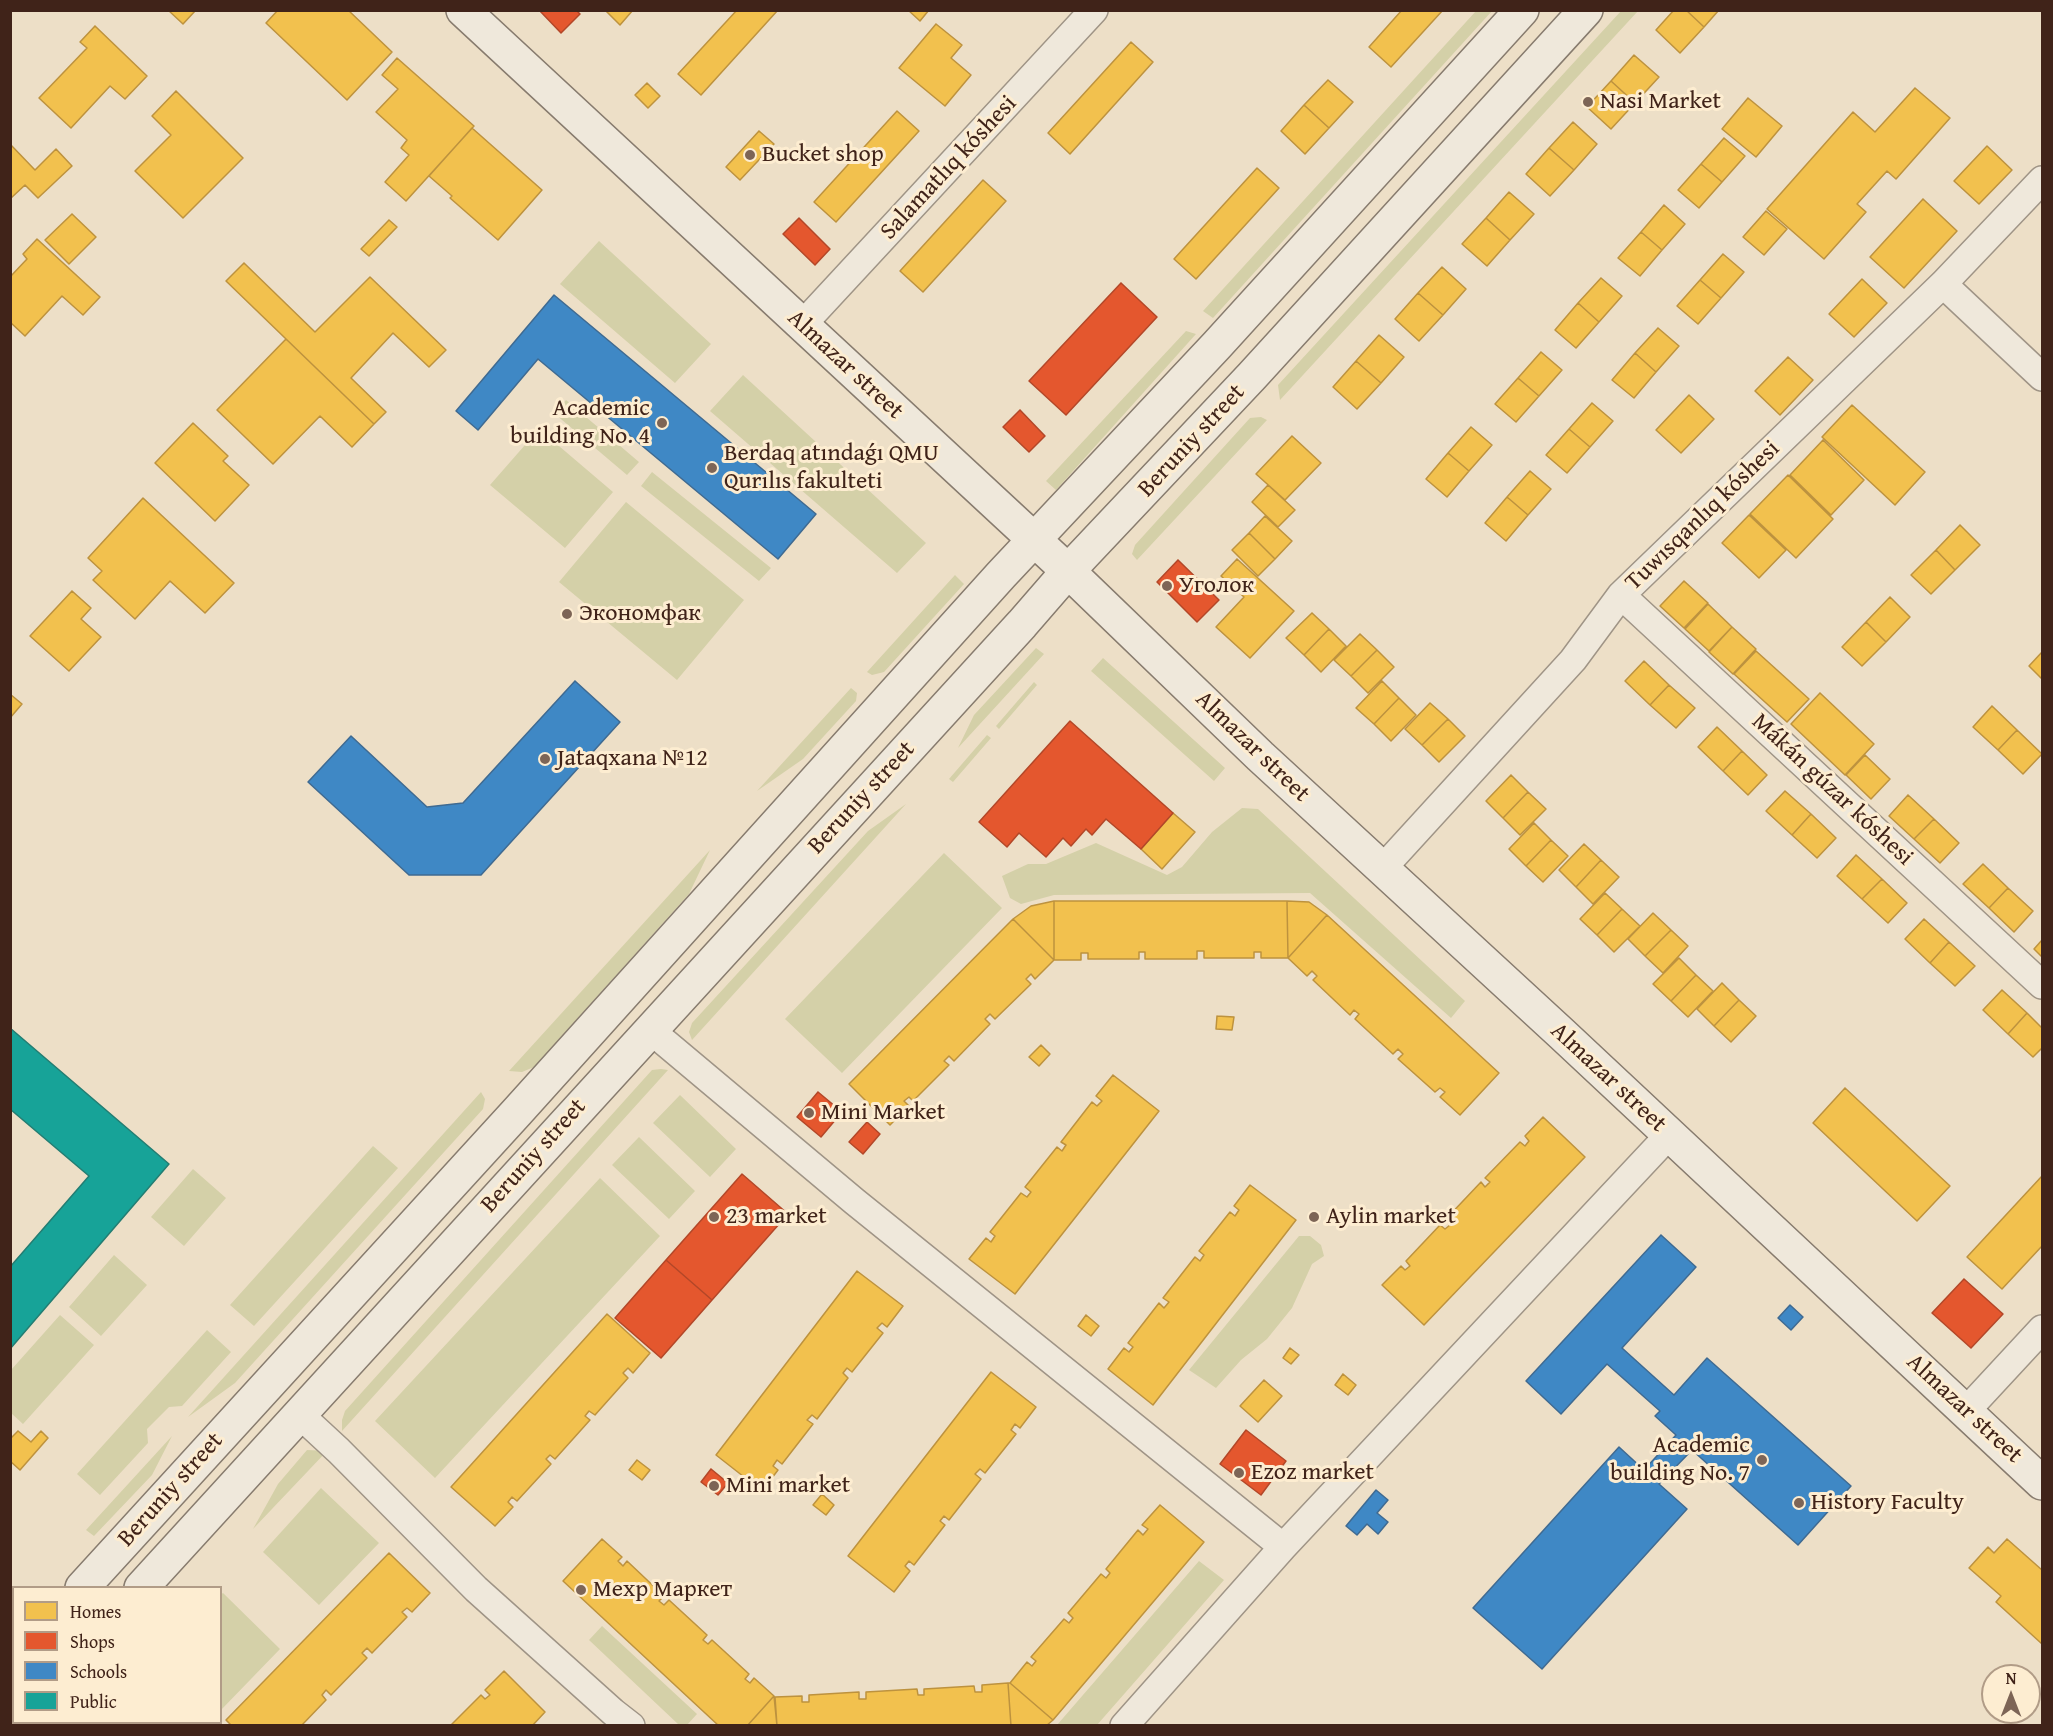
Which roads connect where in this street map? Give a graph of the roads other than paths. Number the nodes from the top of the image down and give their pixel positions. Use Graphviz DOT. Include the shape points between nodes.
graph roads {
  1 [pos="463,10"];
  2 [pos="1094,10"];
  3 [pos="1522,10"];
  4 [pos="1586,10"];
  5 [pos="2043,180"];
  6 [pos="1943,284"];
  7 [pos="803,324"];
  8 [pos="2043,377"];
  9 [pos="1034,541"];
  10 [pos="1068,571"];
  11 [pos="1621,595"];
  12 [pos="1382,869"];
  13 [pos="2043,985"];
  14 [pos="650,1029"];
  15 [pos="1669,1135"];
  16 [pos="2043,1329"];
  17 [pos="1966,1412"];
  18 [pos="298,1414"];
  19 [pos="2043,1483"];
  20 [pos="1283,1547"];
  21 [pos="83,1586"];
  22 [pos="142,1586"];
  23 [pos="631,1725"];
  24 [pos="1124,1725"];
  1 -- 7 [label="street, Almazar street"];
  2 -- 7 [label="street, Salamatlıq kóshesi"];
  3 -- 9 [label="street, Beruniy street"];
  4 -- 10 [label="street, Beruniy street"];
  5 -- 6 [label="street, Tuwısqanlıq kóshesi"];
  6 -- 8 [label="street"];
  6 -- 11 [label="street, Tuwısqanlıq kóshesi"];
  7 -- 9 [label="street, Almazar street"];
  9 -- 10 [label="street, Almazar street"];
  9 -- 21 [label="street, Beruniy street"];
  10 -- 12 [label="street, Almazar street"];
  10 -- 14 [label="street, Beruniy street"];
  11 -- 12 [label="street, Tuwısqanlıq kóshesi" via="1574,660"];
  11 -- 13 [label="street, Mákán gúzar kóshesi"];
  12 -- 15 [label="street, Almazar street"];
  14 -- 18 [label="street, Beruniy street"];
  14 -- 20 [label="street" via="854,1201"];
  15 -- 17 [label="street, Almazar street"];
  15 -- 20 [label="street"];
  16 -- 17 [label="street"];
  17 -- 19 [label="street, Almazar street"];
  18 -- 22 [label="street, Beruniy street"];
  18 -- 23 [label="street" via="465,1578"];
  20 -- 24 [label="street"];
}
